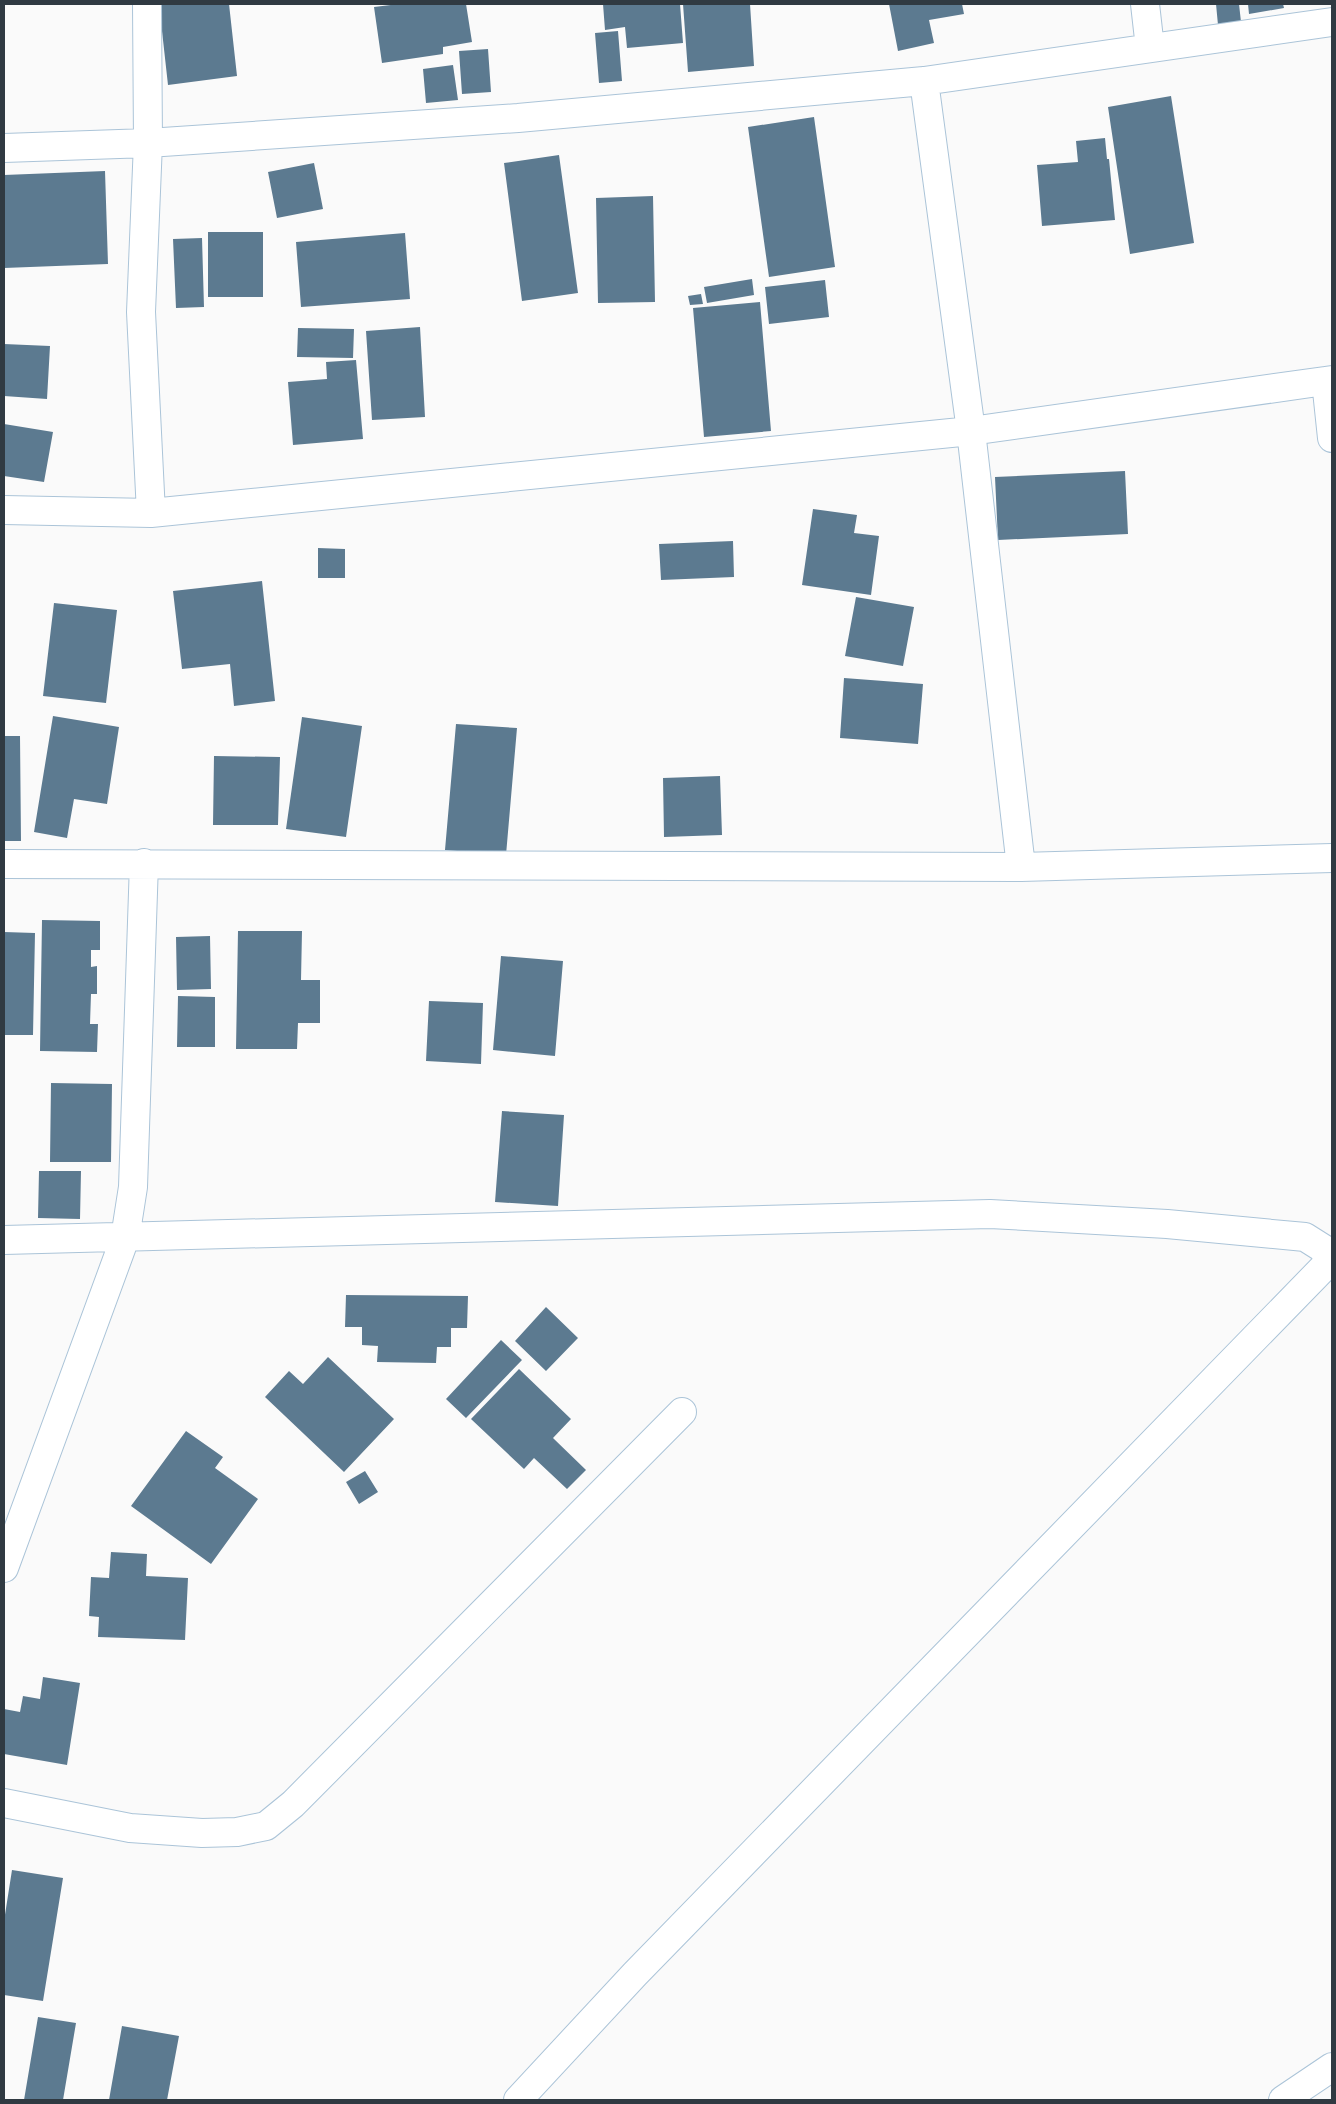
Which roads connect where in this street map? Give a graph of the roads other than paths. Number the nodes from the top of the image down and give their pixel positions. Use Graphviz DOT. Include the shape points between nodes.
graph roads {
  1 [pos="147,4"];
  2 [pos="1145,4"];
  3 [pos="1332,22"];
  4 [pos="1150,48"];
  5 [pos="924,81"];
  6 [pos="148,143"];
  7 [pos="4,148"];
  8 [pos="1329,380"];
  9 [pos="972,431"];
  10 [pos="1332,438"];
  11 [pos="4,510"];
  12 [pos="151,513"];
  13 [pos="1332,858"];
  14 [pos="144,863"];
  15 [pos="4,864"];
  16 [pos="1021,867"];
  17 [pos="125,1238"];
  18 [pos="4,1240"];
  19 [pos="682,1412"];
  20 [pos="4,1568"];
  21 [pos="4,1802"];
  22 [pos="1332,2068"];
  23 [pos="518,2100"];
  24 [pos="1283,2100"];
  1 -- 6 [label="street"];
  2 -- 4 [label="street"];
  3 -- 4 [label="street"];
  4 -- 5 [label="street"];
  5 -- 6 [label="street" via="518,118"];
  5 -- 9 [label="street"];
  6 -- 7 [label="street"];
  6 -- 12 [label="street" via="141,312"];
  8 -- 9 [label="street"];
  8 -- 10 [label="street"];
  9 -- 12 [label="street"];
  9 -- 16 [label="street"];
  11 -- 12 [label="street"];
  13 -- 16 [label="street"];
  14 -- 15 [label="street"];
  14 -- 16 [label="street"];
  14 -- 17 [label="street" via="133,1187"];
  17 -- 18 [label="street"];
  17 -- 20 [label="street"];
  17 -- 23 [label="street" via="990,1214 1167,1224 1304,1238 1324,1250 1327,1257 1325,1266 642,1966"];
  19 -- 21 [label="street" via="293,1804 266,1826 237,1832 202,1833 130,1828"];
  22 -- 24 [label="street"];
}
